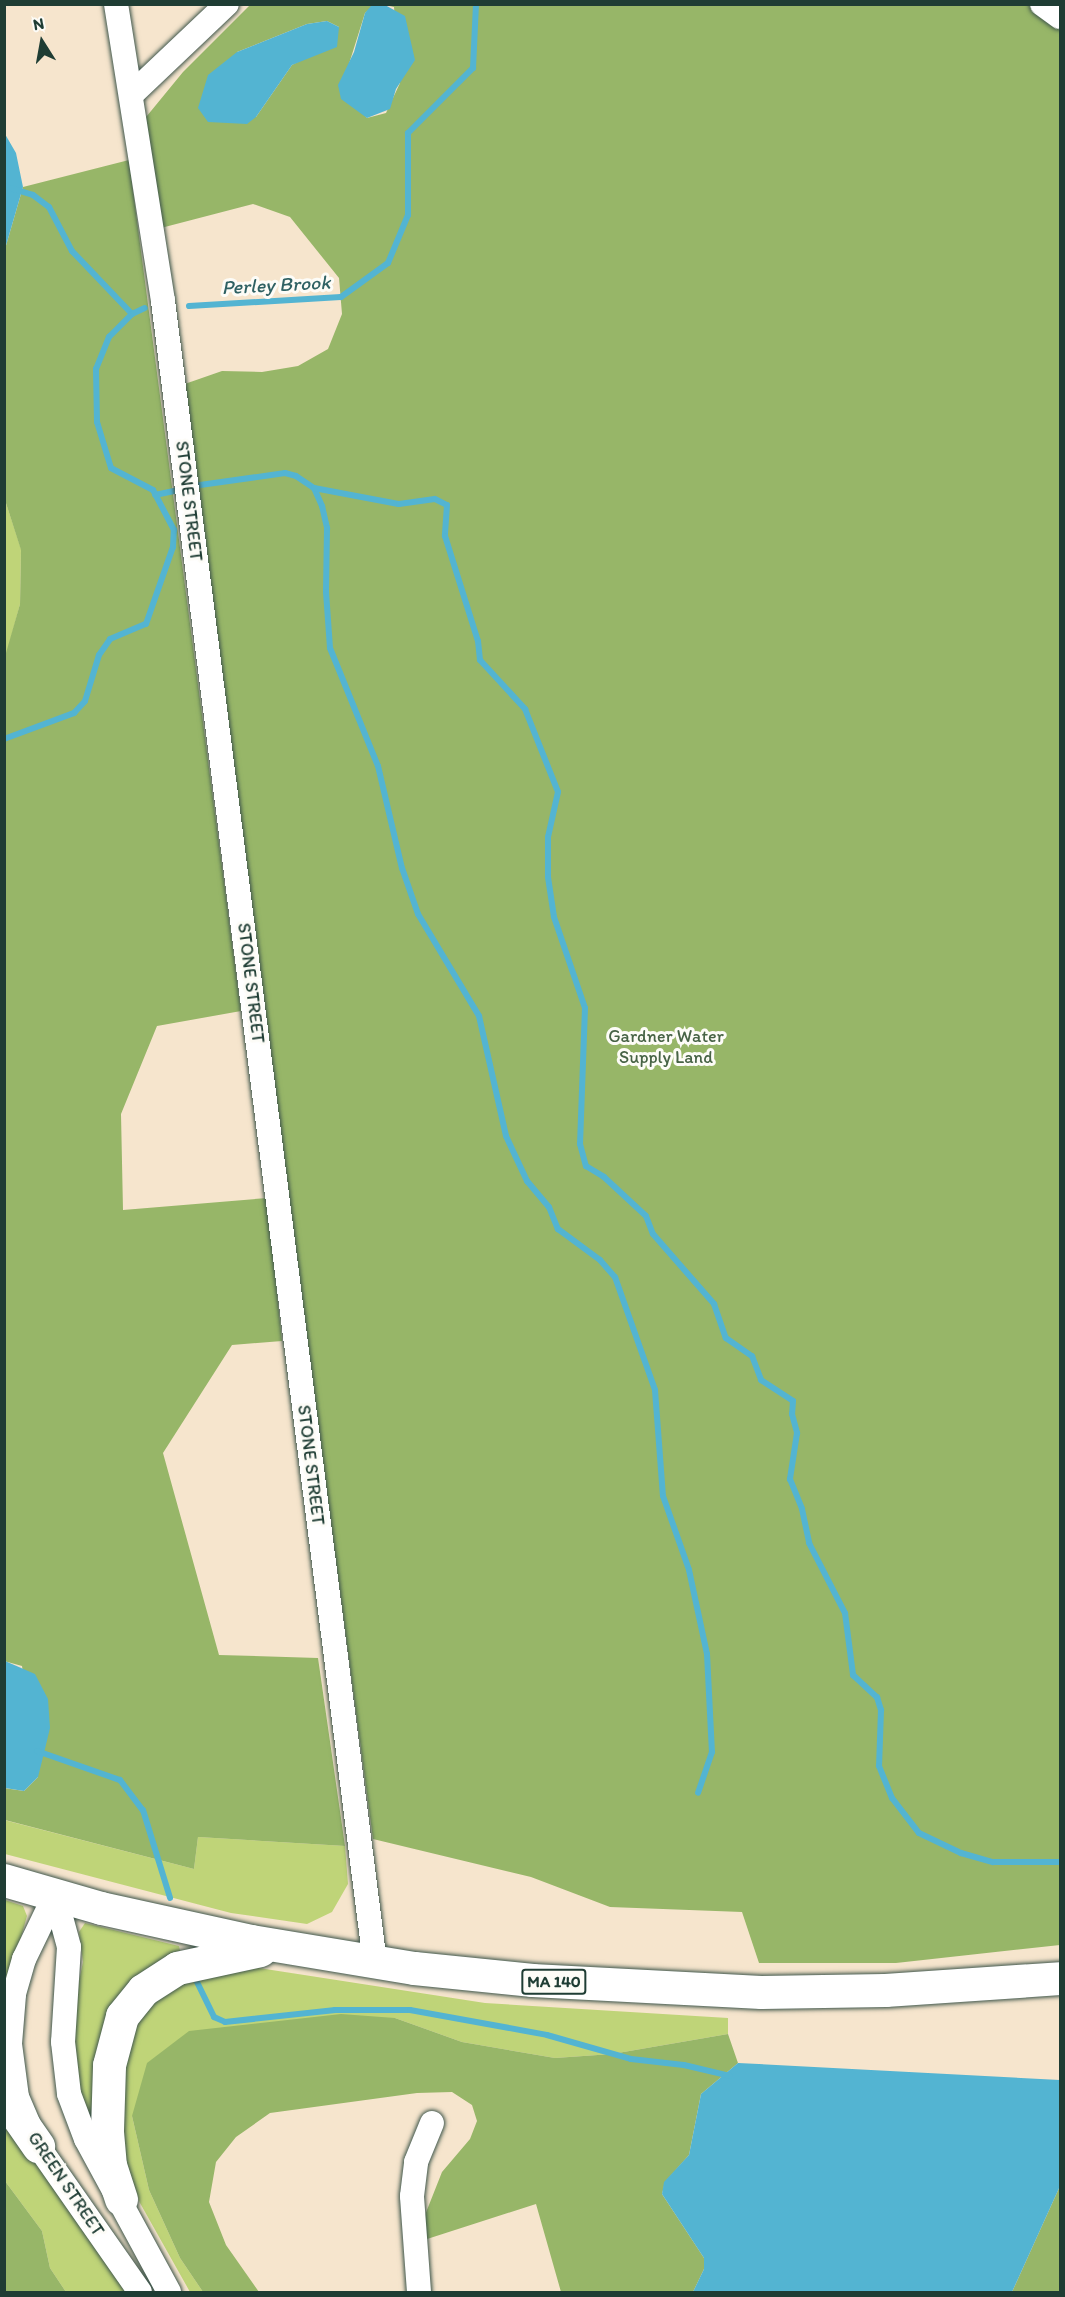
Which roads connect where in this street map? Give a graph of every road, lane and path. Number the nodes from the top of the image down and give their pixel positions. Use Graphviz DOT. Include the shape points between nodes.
graph roads {
  1 [pos="116,4"];
  2 [pos="227,4"];
  3 [pos="1042,4"];
  4 [pos="1060,17"];
  5 [pos="131,95"];
  6 [pos="4,1880"];
  7 [pos="55,1895"];
  8 [pos="282,1947"];
  9 [pos="375,1962"];
  10 [pos="1060,1978"];
  11 [pos="4,2097"];
  12 [pos="432,2123"];
  13 [pos="38,2146"];
  14 [pos="121,2199"];
  15 [pos="140,2292"];
  16 [pos="169,2292"];
  17 [pos="418,2292"];
  1 -- 5 [label="street, STONE STREET"];
  2 -- 5 [label="street"];
  3 -- 4 [label="street"];
  5 -- 9 [label="street, STONE STREET" via="168,336"];
  6 -- 7 [label="highway, MA 140"];
  7 -- 8 [label="highway, MA 140"];
  7 -- 13 [label="street, GREEN STREET" via="17,1980 10,2027 17,2097"];
  7 -- 14 [label="street, GREEN STREET" via="69,1947 63,2035 66,2080 86,2139"];
  8 -- 9 [label="highway, MA 140"];
  8 -- 14 [label="highway" via="210,1958 177,1968 129,2004 113,2043 108,2077 108,2148"];
  9 -- 10 [label="highway, MA 140" via="556,1982 727,1992 885,1990"];
  11 -- 13 [label="highway"];
  12 -- 17 [label="street" via="416,2162 412,2196"];
  13 -- 15 [label="street, GREEN STREET"];
  14 -- 16 [label="street, GREEN STREET"];
}
